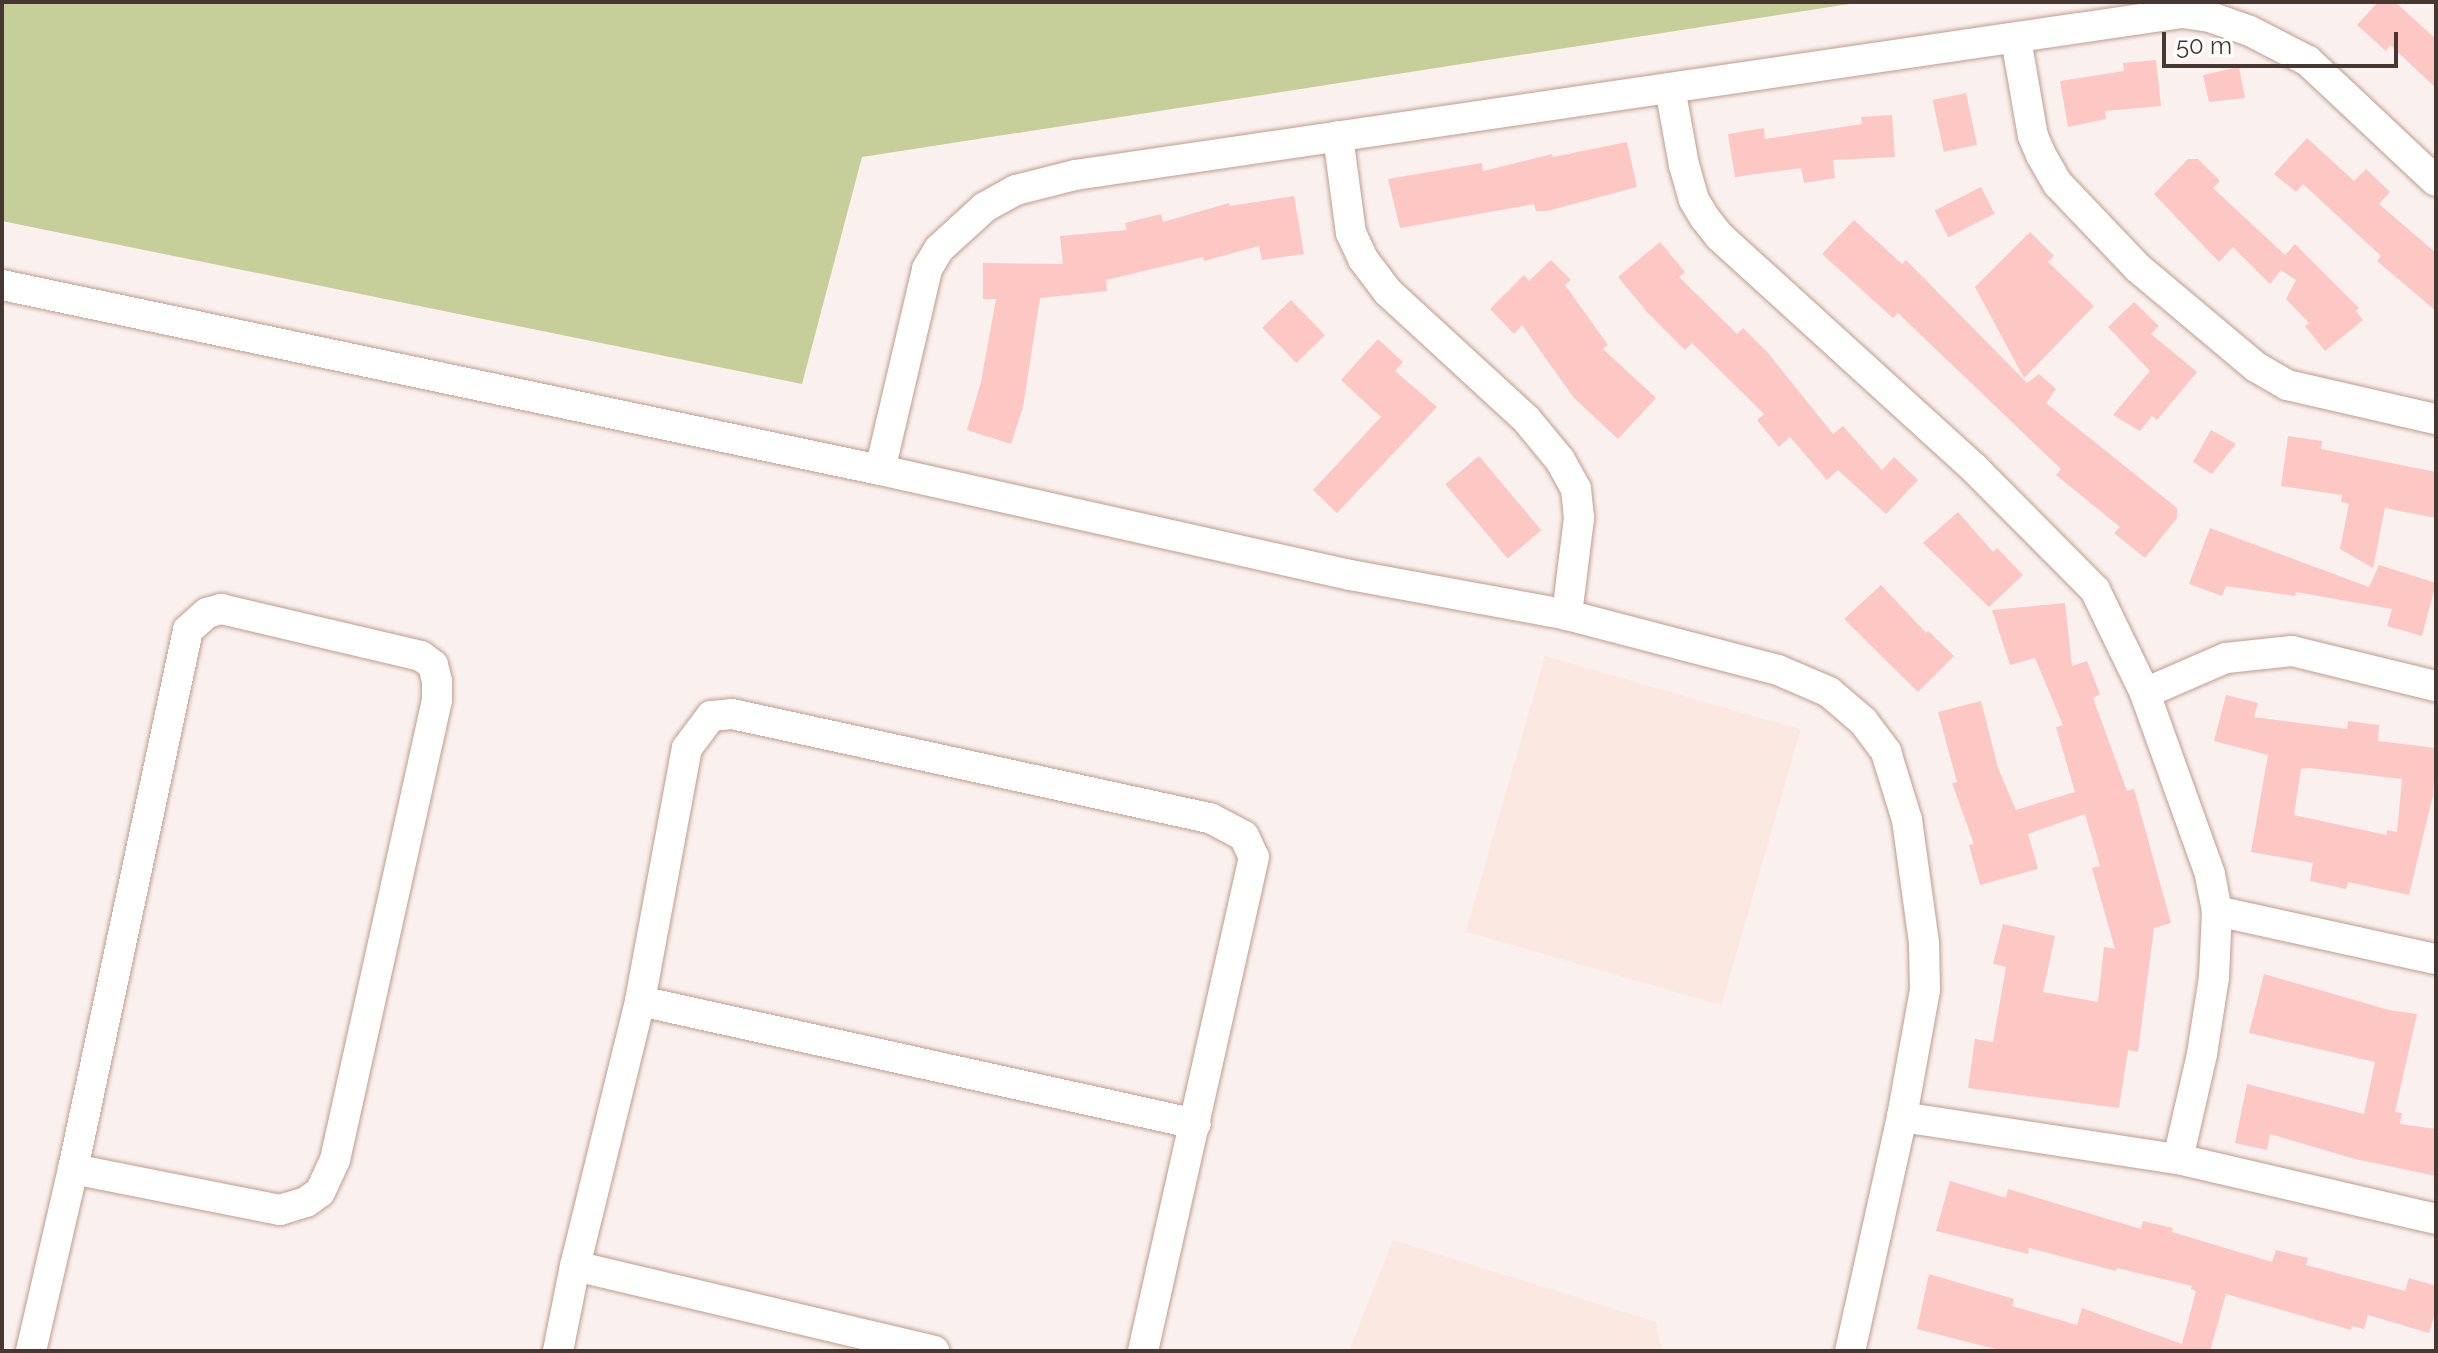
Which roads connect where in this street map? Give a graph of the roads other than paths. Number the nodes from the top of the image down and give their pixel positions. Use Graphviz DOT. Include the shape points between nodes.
graph roads {
  1 [pos="2016,39"];
  2 [pos="1670,88"];
  3 [pos="1338,136"];
  4 [pos="2436,181"];
  5 [pos="2,285"];
  6 [pos="2436,419"];
  7 [pos="880,470"];
  8 [pos="1567,615"];
  9 [pos="2436,686"];
  10 [pos="2145,693"];
  11 [pos="2217,911"];
  12 [pos="2436,959"];
  13 [pos="640,1001"];
  14 [pos="1902,1117"];
  15 [pos="1196,1124"];
  16 [pos="2178,1159"];
  17 [pos="73,1169"];
  18 [pos="2436,1219"];
  19 [pos="575,1266"];
  20 [pos="31,1351"];
  21 [pos="558,1351"];
  22 [pos="934,1351"];
  23 [pos="1143,1351"];
  24 [pos="1850,1351"];
  1 -- 2 [label="street"];
  1 -- 4 [label="street" via="2182,13 2210,17 2308,61"];
  1 -- 6 [label="street" via="2041,155 2058,184 2138,268 2235,351 2287,385"];
  2 -- 3 [label="street"];
  2 -- 10 [label="street" via="1694,200 1719,236 1975,469 2095,590"];
  3 -- 7 [label="street" via="1075,175 1016,190 985,207 939,249 927,269"];
  3 -- 8 [label="street" via="1351,233 1363,259 1388,292 1527,420 1576,489 1579,518"];
  5 -- 7 [label="street"];
  7 -- 8 [label="street" via="1350,575"];
  8 -- 14 [label="street" via="1778,670 1829,692 1863,721 1886,752 1907,820 1924,943 1925,990"];
  9 -- 10 [label="street" via="2292,651 2226,658"];
  10 -- 11 [label="street" via="2210,874"];
  11 -- 12 [label="street"];
  11 -- 16 [label="street" via="2212,992"];
  13 -- 15 [label="street"];
  13 -- 15 [label="street" via="687,748 711,716 732,714 1210,818 1244,836 1254,857"];
  13 -- 19 [label="street"];
  14 -- 16 [label="street"];
  14 -- 24 [label="street"];
  15 -- 23 [label="street"];
  16 -- 18 [label="street"];
  17 -- 17 [label="street" via="188,630 207,613 221,609 421,656 433,665 437,700 335,1160 320,1192 280,1210"];
  17 -- 20 [label="street"];
  19 -- 21 [label="street"];
  19 -- 22 [label="street"];
}
